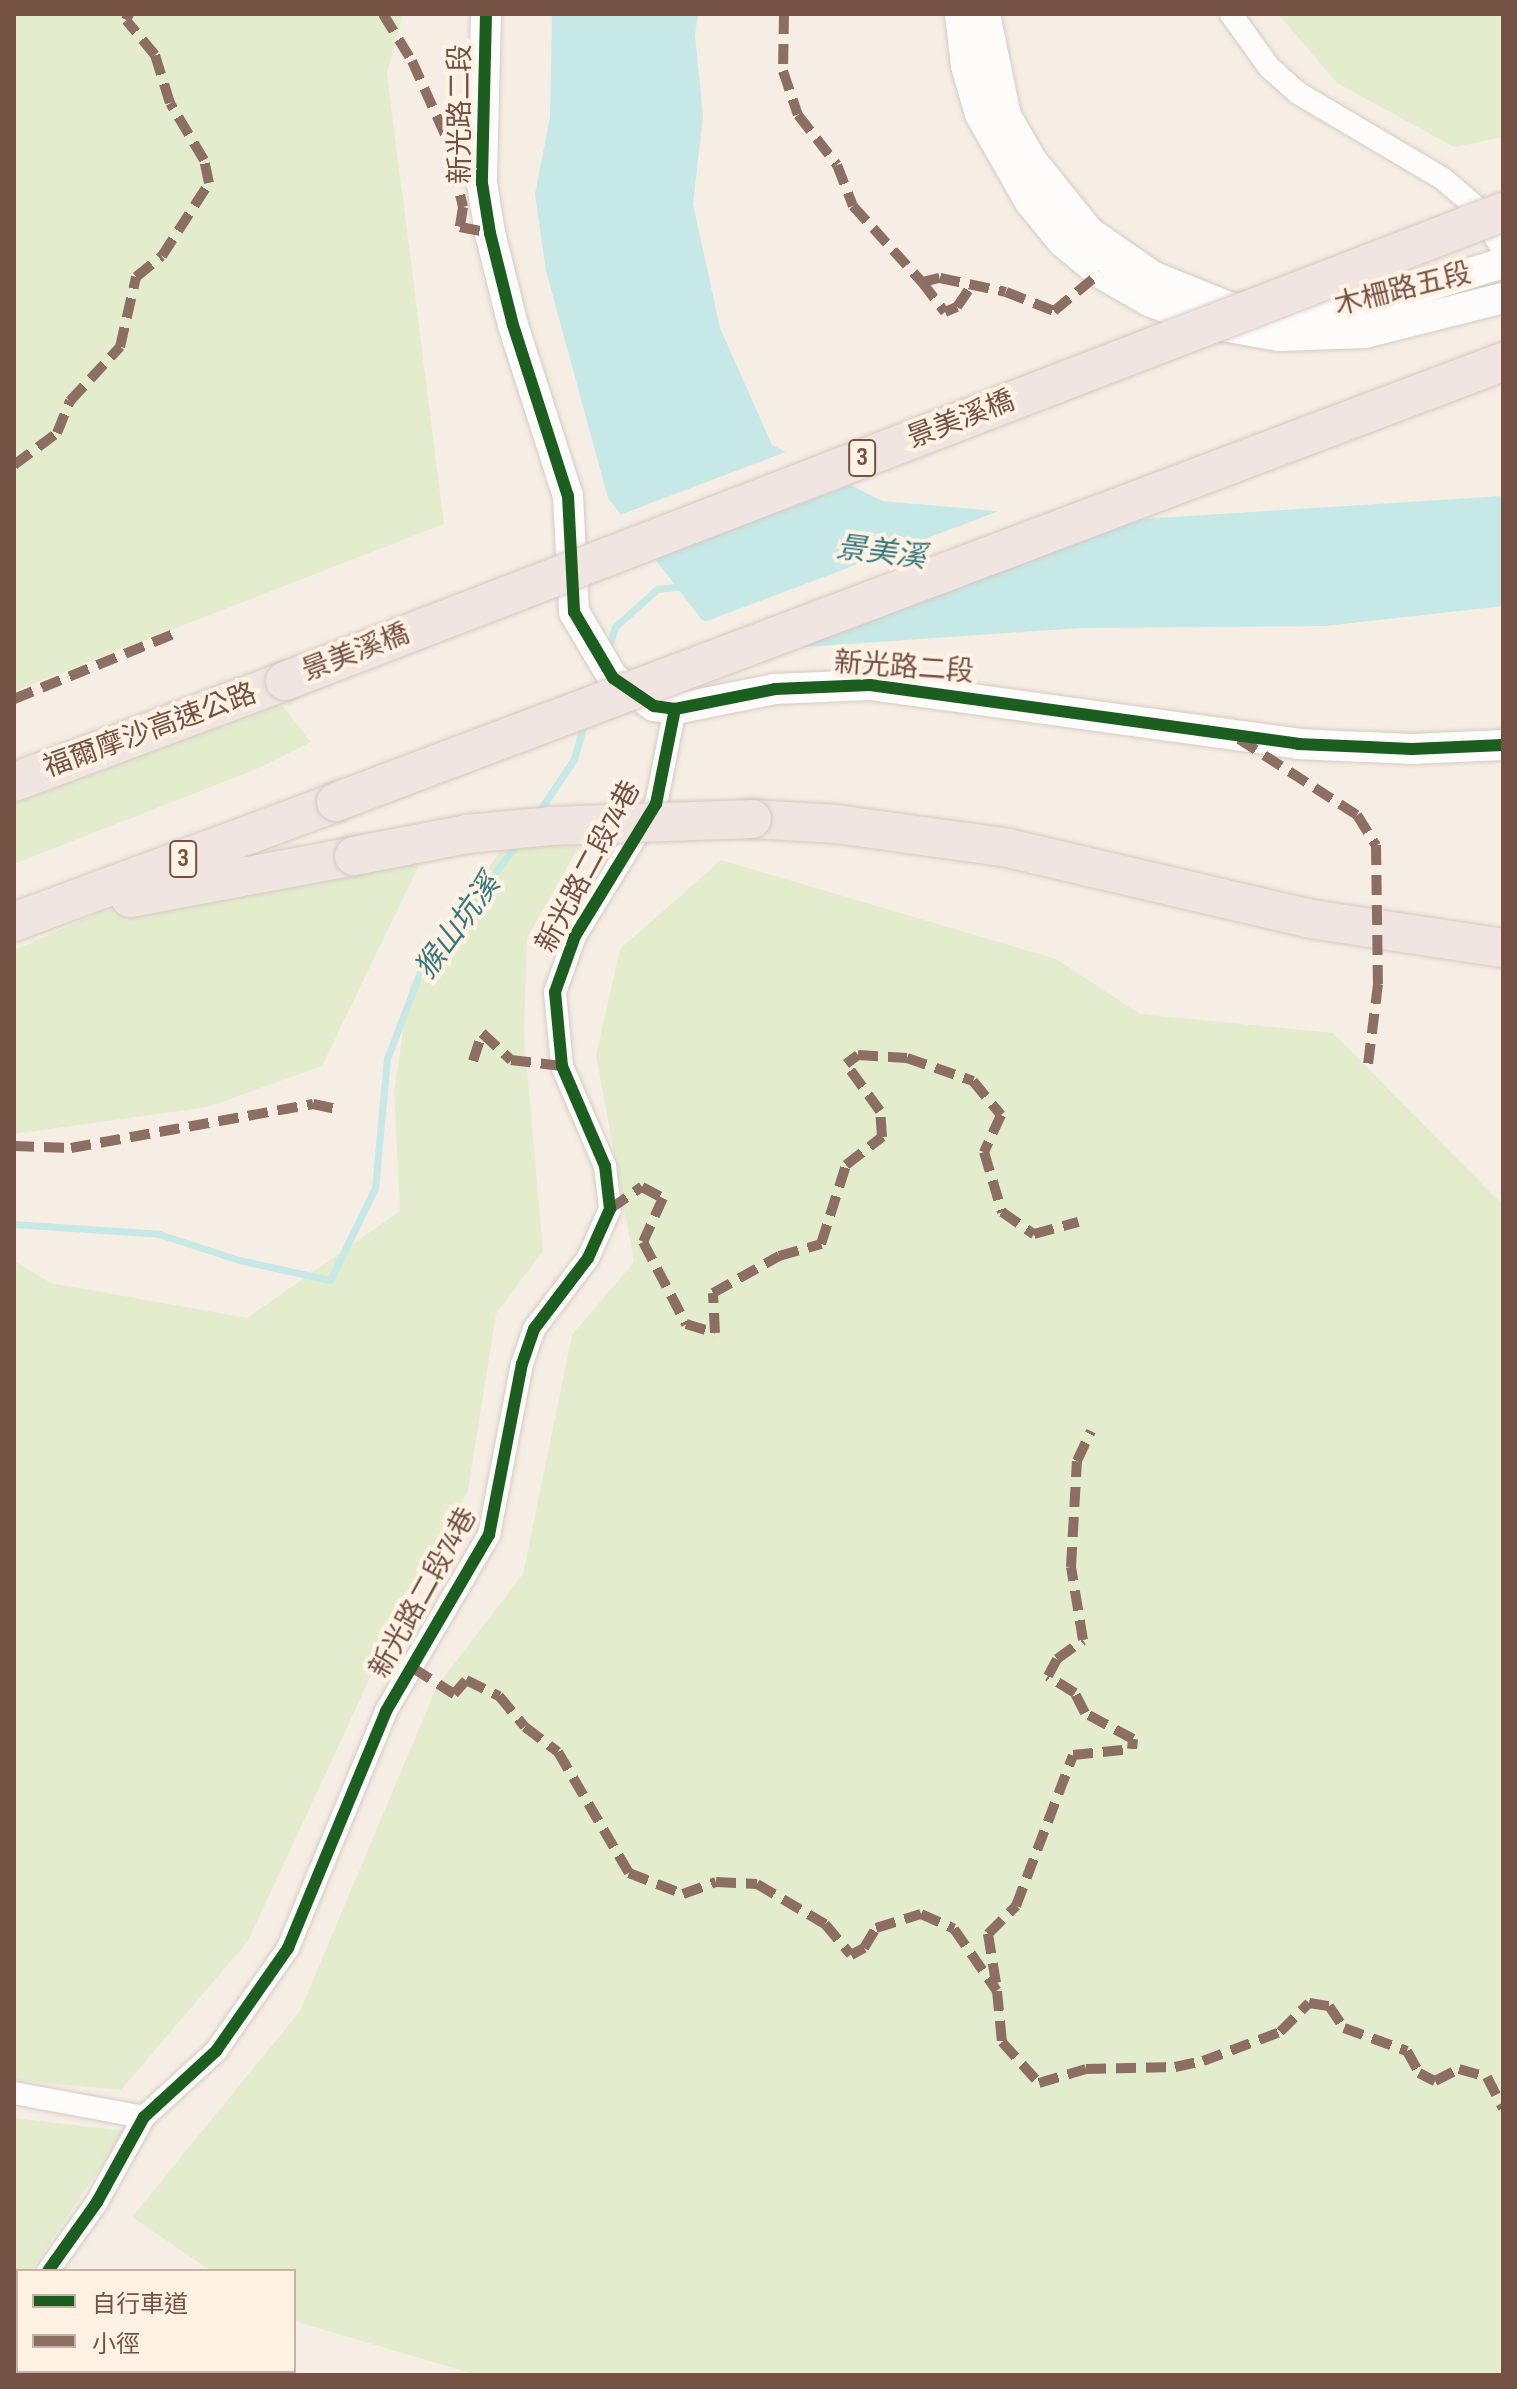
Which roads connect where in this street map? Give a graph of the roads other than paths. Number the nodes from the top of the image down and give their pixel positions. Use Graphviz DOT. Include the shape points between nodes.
graph roads {
  1 [pos="486,14"];
  2 [pos="960,14"];
  3 [pos="985,14"];
  4 [pos="1231,14"];
  5 [pos="1503,211"];
  6 [pos="1503,249"];
  7 [pos="1503,263"];
  8 [pos="1503,298"];
  9 [pos="1503,362"];
  10 [pos="285,681"];
  11 [pos="664,708"];
  12 [pos="1503,745"];
  13 [pos="14,782"];
  14 [pos="22,919"];
  15 [pos="1503,948"];
  16 [pos="14,2093"];
  17 [pos="144,2117"];
  18 [pos="49,2269"];
  1 -- 11 [label="street, 新光路二段" via="482,183 513,325 568,496 574,612 613,678"];
  2 -- 8 [label="street, 木柵路五段" via="966,66 980,114 1030,202 1072,250 1149,301 1206,323 1279,336 1365,333"];
  3 -- 7 [label="street, 木柵路五段" via="1006,116 1032,161 1089,232 1154,277 1231,308 1306,312 1366,305"];
  4 -- 6 [label="street, 木柵路五段" via="1269,67 1298,93 1442,178 1475,206"];
  5 -- 10 [label="highway, 景美溪橋 / 3, bridge"];
  9 -- 14 [label="highway, 3, bridge"];
  10 -- 13 [label="highway, 福爾摩沙高速公路 / 3"];
  11 -- 12 [label="street, 新光路二段" via="775,689 870,685 1298,744 1412,749"];
  11 -- 17 [label="street, 新光路二段74巷" via="656,804 561,967 555,1031 562,1066 605,1166 610,1209 588,1258 534,1329 522,1364 489,1535 386,1711 288,1948 216,2051"];
  14 -- 15 [label="highway, bridge" via="467,834 752,819 836,824 1008,848 1311,919"];
  16 -- 17 [label="street"];
  17 -- 18 [label="street, 新光路二段74巷" via="97,2202"];
}
